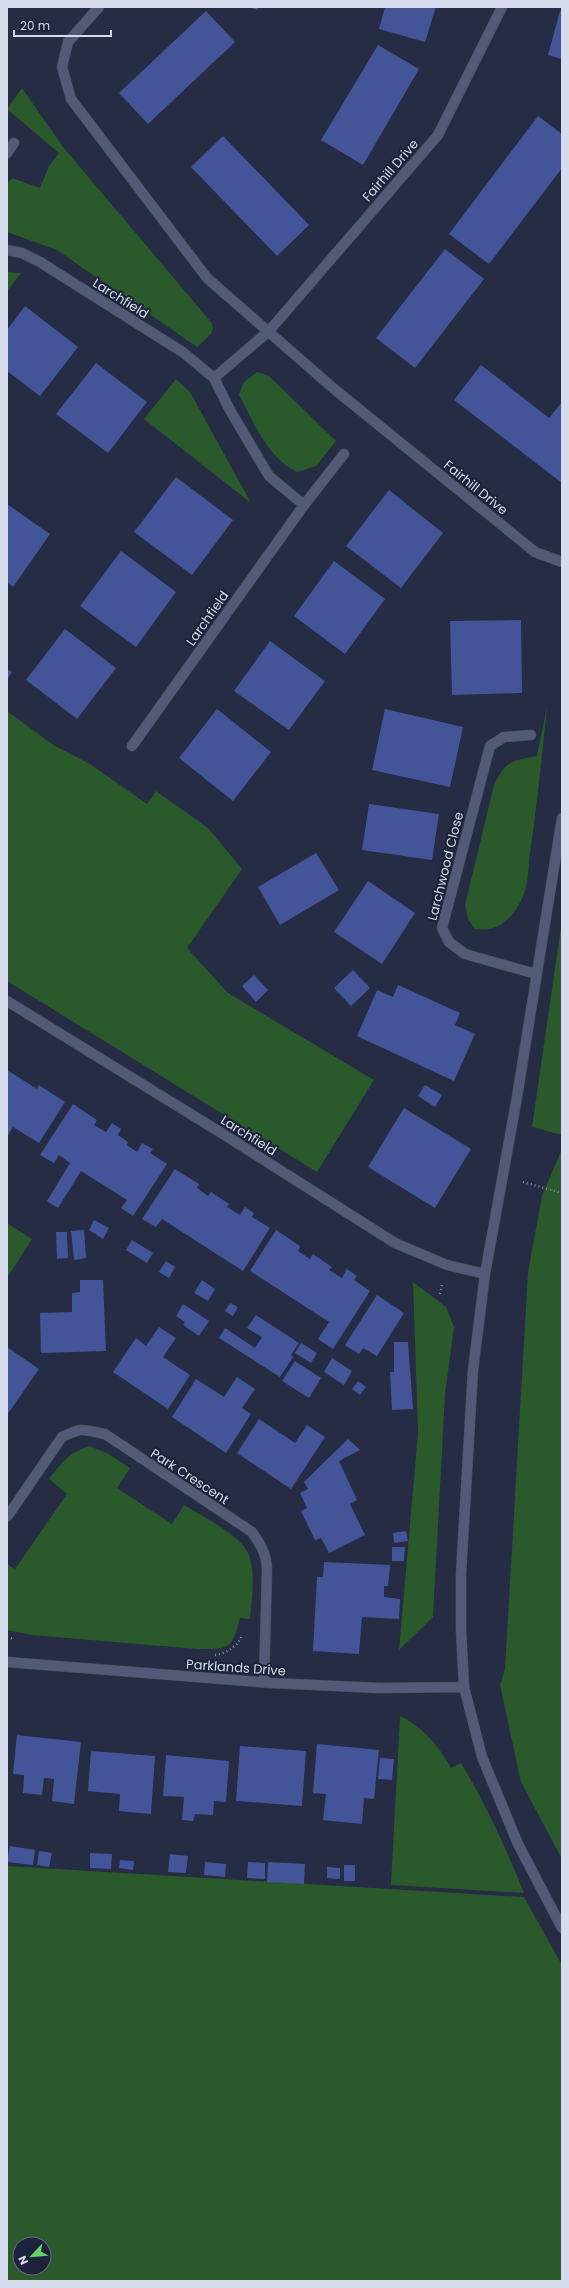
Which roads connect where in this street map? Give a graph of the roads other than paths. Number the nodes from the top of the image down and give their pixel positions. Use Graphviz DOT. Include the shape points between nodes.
graph roads {
  1 [pos="100,7"];
  2 [pos="502,7"];
  3 [pos="14,142"];
  4 [pos="7,153"];
  5 [pos="7,250"];
  6 [pos="269,331"];
  7 [pos="214,378"];
  8 [pos="344,454"];
  9 [pos="304,505"];
  10 [pos="562,562"];
  11 [pos="531,735"];
  12 [pos="132,746"];
  13 [pos="562,818"];
  14 [pos="536,974"];
  15 [pos="7,1001"];
  16 [pos="485,1274"];
  17 [pos="7,1517"];
  18 [pos="7,1662"];
  19 [pos="264,1682"];
  20 [pos="464,1687"];
  21 [pos="562,1928"];
  1 -- 6 [label="street, Fairhill Drive" via="68,42 62,67 71,99 207,278"];
  2 -- 6 [label="street, Fairhill Drive" via="438,135"];
  3 -- 4 [label="street"];
  5 -- 7 [label="street, Larchfield" via="22,253 40,262 184,353"];
  6 -- 7 [label="street"];
  6 -- 10 [label="street, Fairhill Drive" via="333,388 535,552"];
  7 -- 9 [label="street, Larchfield" via="269,476"];
  8 -- 9 [label="street, Larchfield"];
  9 -- 12 [label="street, Larchfield"];
  11 -- 14 [label="street, Larchwood Close" via="504,737 490,746 442,928 449,942 465,954"];
  13 -- 14 [label="street"];
  14 -- 16 [label="street"];
  15 -- 16 [label="street, Larchfield" via="395,1243 447,1266"];
  16 -- 20 [label="street" via="473,1370 461,1574"];
  17 -- 19 [label="street, Park Crescent" via="62,1437 76,1429 105,1434 252,1532 266,1554"];
  18 -- 19 [label="street, Parklands Drive"];
  19 -- 20 [label="street, Parklands Drive" via="380,1688"];
  20 -- 21 [label="street" via="482,1758 497,1798"];
}
